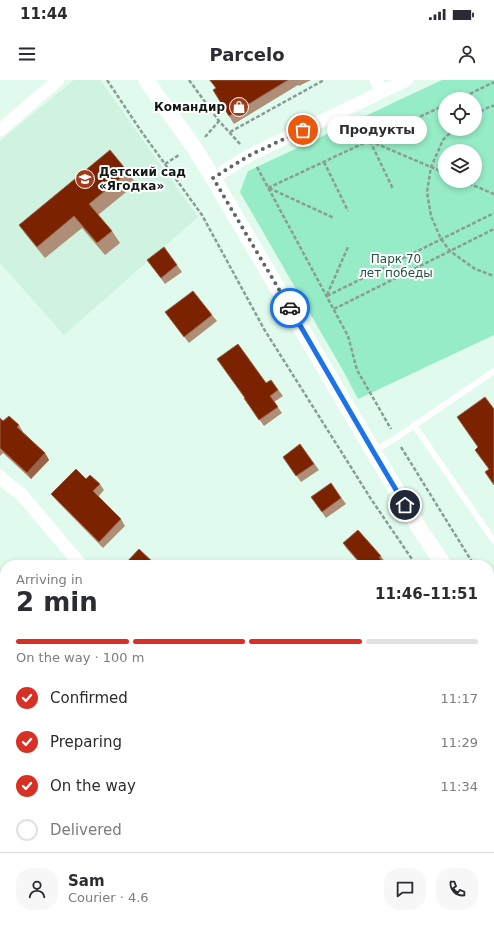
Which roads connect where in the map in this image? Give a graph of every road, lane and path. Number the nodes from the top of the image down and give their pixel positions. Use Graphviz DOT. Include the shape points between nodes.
graph roads {
  1 [pos="58,80"];
  2 [pos="107,80"];
  3 [pos="146,80"];
  4 [pos="189,80"];
  5 [pos="324,80"];
  6 [pos="407,80"];
  7 [pos="494,82"];
  8 [pos="379,86"];
  9 [pos="473,92"];
  10 [pos="494,106"];
  11 [pos="438,108"];
  12 [pos="482,110"];
  13 [pos="0,130"];
  14 [pos="447,136"];
  15 [pos="370,141"];
  16 [pos="250,155"];
  17 [pos="324,162"];
  18 [pos="430,167"];
  19 [pos="438,170"];
  20 [pos="213,178"];
  21 [pos="268,188"];
  22 [pos="480,188"];
  23 [pos="393,189"];
  24 [pos="494,194"];
  25 [pos="348,211"];
  26 [pos="494,213"];
  27 [pos="334,218"];
  28 [pos="494,229"];
  29 [pos="442,239"];
  30 [pos="348,247"];
  31 [pos="450,251"];
  32 [pos="494,276"];
  33 [pos="327,296"];
  34 [pos="334,309"];
  35 [pos="494,372"];
  36 [pos="414,425"];
  37 [pos="396,438"];
  38 [pos="373,451"];
  39 [pos="0,476"];
  40 [pos="494,541"];
  41 [pos="78,560"];
  42 [pos="413,560"];
  43 [pos="441,560"];
  44 [pos="471,560"];
  1 -- 13 [label="street"];
  2 -- 42 [label="path" via="140,131 202,215 264,330"];
  3 -- 20 [label="street"];
  4 -- 5 [label="path" via="230,132"];
  6 -- 8 [label="street"];
  7 -- 9 [label="path"];
  8 -- 16 [label="street"];
  10 -- 12 [label="path"];
  11 -- 15 [label="path"];
  14 -- 18 [label="path"];
  15 -- 17 [label="path"];
  15 -- 18 [label="path"];
  15 -- 23 [label="path"];
  16 -- 20 [label="street"];
  16 -- 21 [label="path"];
  17 -- 21 [label="path"];
  17 -- 25 [label="path"];
  18 -- 19 [label="path"];
  18 -- 29 [label="path" via="427,192 431,216"];
  20 -- 38 [label="street"];
  21 -- 27 [label="path"];
  21 -- 33 [label="path"];
  22 -- 24 [label="path"];
  26 -- 29 [label="path"];
  28 -- 31 [label="path"];
  29 -- 31 [label="path"];
  29 -- 33 [label="path"];
  30 -- 33 [label="path"];
  31 -- 32 [label="path" via="475,270"];
  31 -- 34 [label="path"];
  33 -- 34 [label="path"];
  34 -- 37 [label="path" via="348,336 357,370"];
  35 -- 36 [label="lane"];
  36 -- 37 [label="lane"];
  36 -- 40 [label="lane"];
  37 -- 38 [label="lane"];
  37 -- 44 [label="path"];
  38 -- 43 [label="street"];
  39 -- 41 [label="street" via="22,495"];
}
